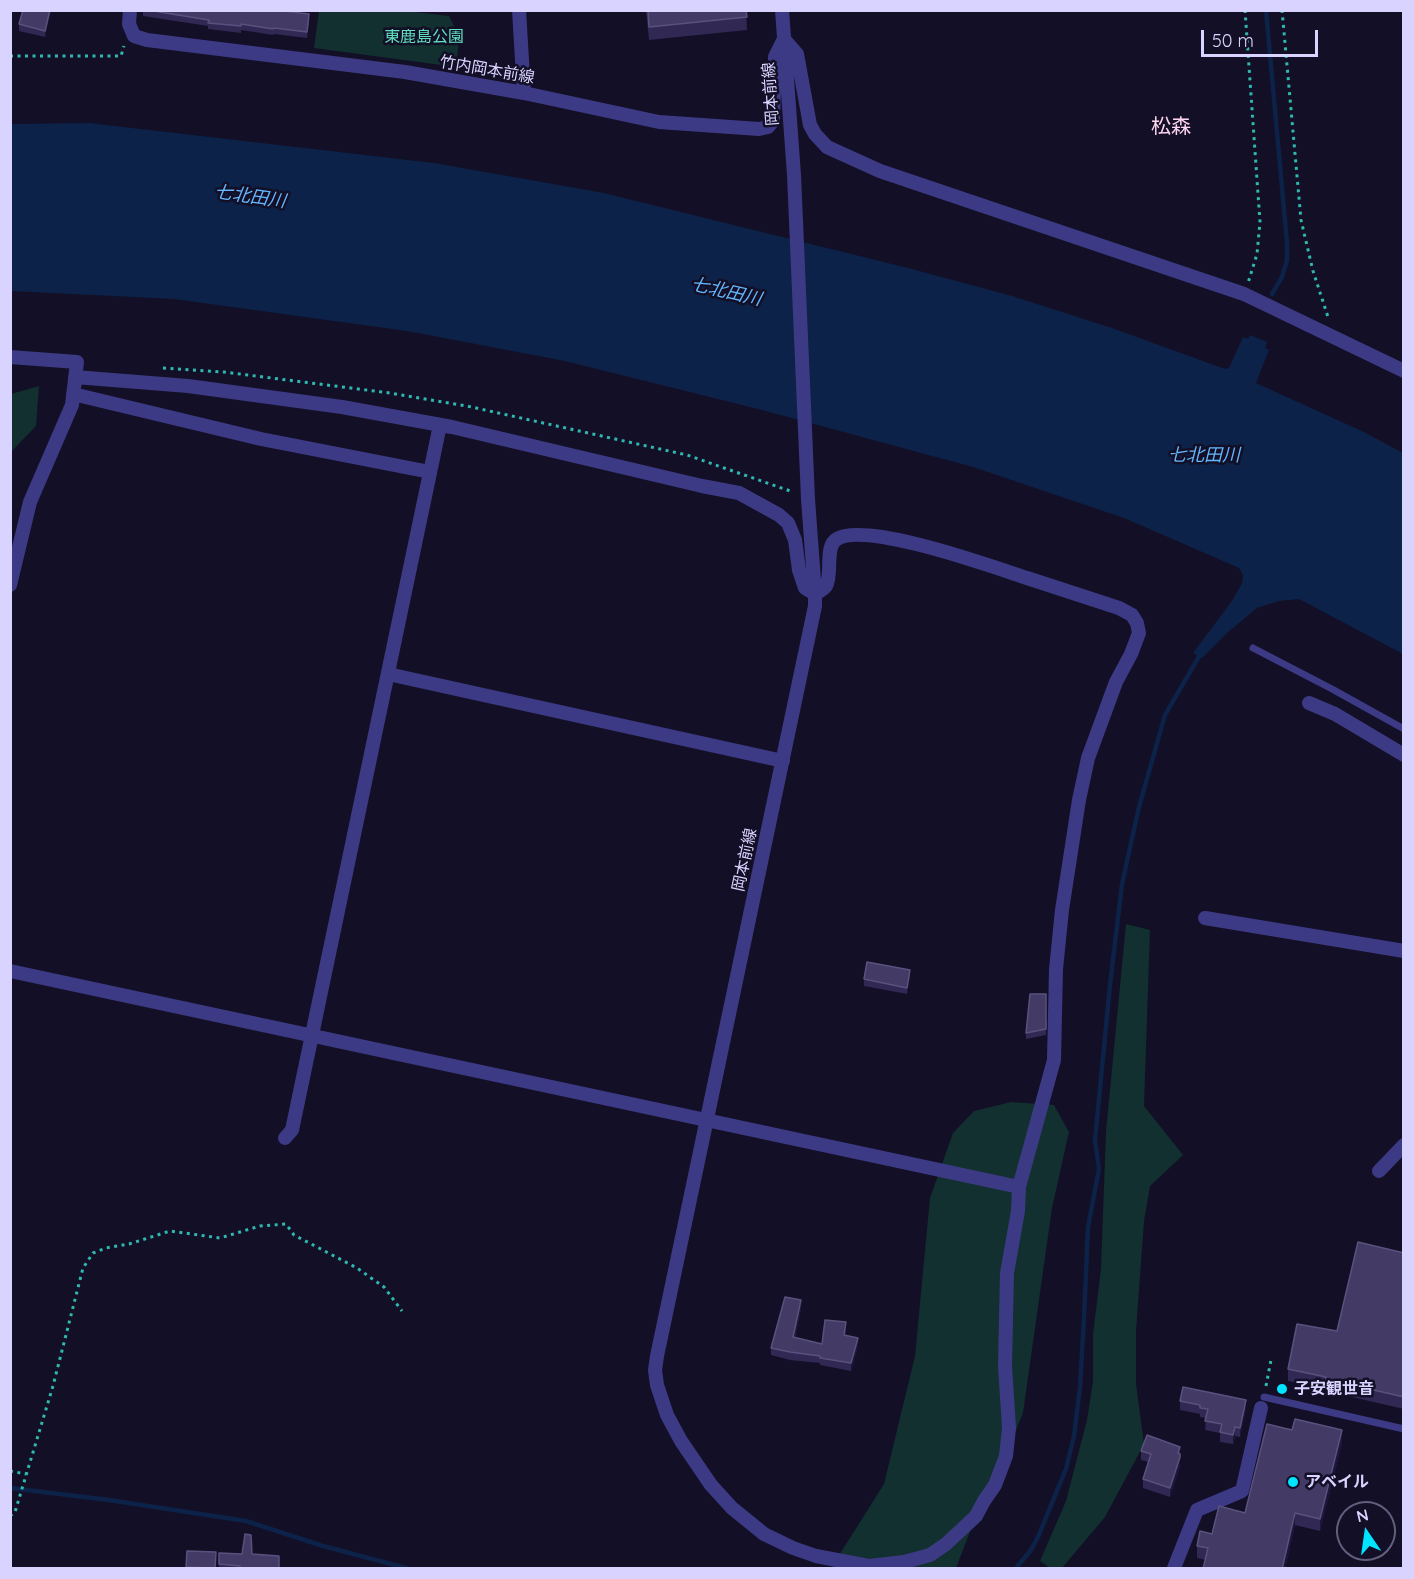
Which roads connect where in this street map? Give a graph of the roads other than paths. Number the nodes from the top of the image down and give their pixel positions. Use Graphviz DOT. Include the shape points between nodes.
graph roads {
  1 [pos="130,10"];
  2 [pos="519,10"];
  3 [pos="782,10"];
  4 [pos="784,39"];
  5 [pos="524,93"];
  6 [pos="10,357"];
  7 [pos="1404,371"];
  8 [pos="75,377"];
  9 [pos="73,394"];
  10 [pos="440,425"];
  11 [pos="430,472"];
  12 [pos="10,585"];
  13 [pos="815,600"];
  14 [pos="1253,648"];
  15 [pos="388,674"];
  16 [pos="1309,703"];
  17 [pos="1404,729"];
  18 [pos="1404,755"];
  19 [pos="783,761"];
  20 [pos="1205,918"];
  21 [pos="1404,951"];
  22 [pos="10,971"];
  23 [pos="312,1036"];
  24 [pos="706,1120"];
  25 [pos="285,1138"];
  26 [pos="1404,1145"];
  27 [pos="1379,1171"];
  28 [pos="1019,1187"];
  29 [pos="1262,1402"];
  30 [pos="1404,1429"];
  31 [pos="1173,1569"];
  1 -- 5 [label="street, 竹内岡本前線" via="129,24 134,36 147,40 405,72"];
  2 -- 5 [label="street"];
  3 -- 4 [label="street, 岡本前線"];
  4 -- 5 [label="street, 竹内岡本前線" via="775,57 773,121 759,129 659,122"];
  4 -- 7 [label="street" via="797,54 810,125 827,147 880,171 1244,294"];
  4 -- 13 [label="street, 岡本前線"];
  6 -- 8 [label="street" via="77,362"];
  8 -- 9 [label="street"];
  8 -- 10 [label="street" via="188,386"];
  9 -- 11 [label="street" via="261,439"];
  9 -- 12 [label="street" via="72,405 30,502"];
  10 -- 11 [label="street"];
  10 -- 13 [label="street" via="739,494 788,524 805,588"];
  11 -- 15 [label="street"];
  13 -- 19 [label="street, 岡本前線"];
  13 -- 28 [label="street, 岡本前線" via="829,576 833,542 865,535 948,552 1119,608 1137,623 1139,633 1088,758 1079,800 1062,910 1054,1060"];
  14 -- 17 [label="lane"];
  15 -- 19 [label="street"];
  15 -- 23 [label="street"];
  16 -- 18 [label="street"];
  19 -- 24 [label="street, 岡本前線"];
  20 -- 21 [label="street"];
  22 -- 23 [label="street"];
  23 -- 24 [label="street"];
  23 -- 25 [label="street" via="292,1130"];
  24 -- 28 [label="street"];
  24 -- 28 [label="street, 岡本前線" via="657,1356 657,1385 681,1441 718,1493 764,1534 816,1556 869,1566 930,1555 976,1516 995,1485 1006,1456 1009,1428 1005,1366 1007,1273"];
  26 -- 27 [label="street"];
  29 -- 30 [label="lane"];
  29 -- 31 [label="street" via="1242,1491 1197,1510"];
}
